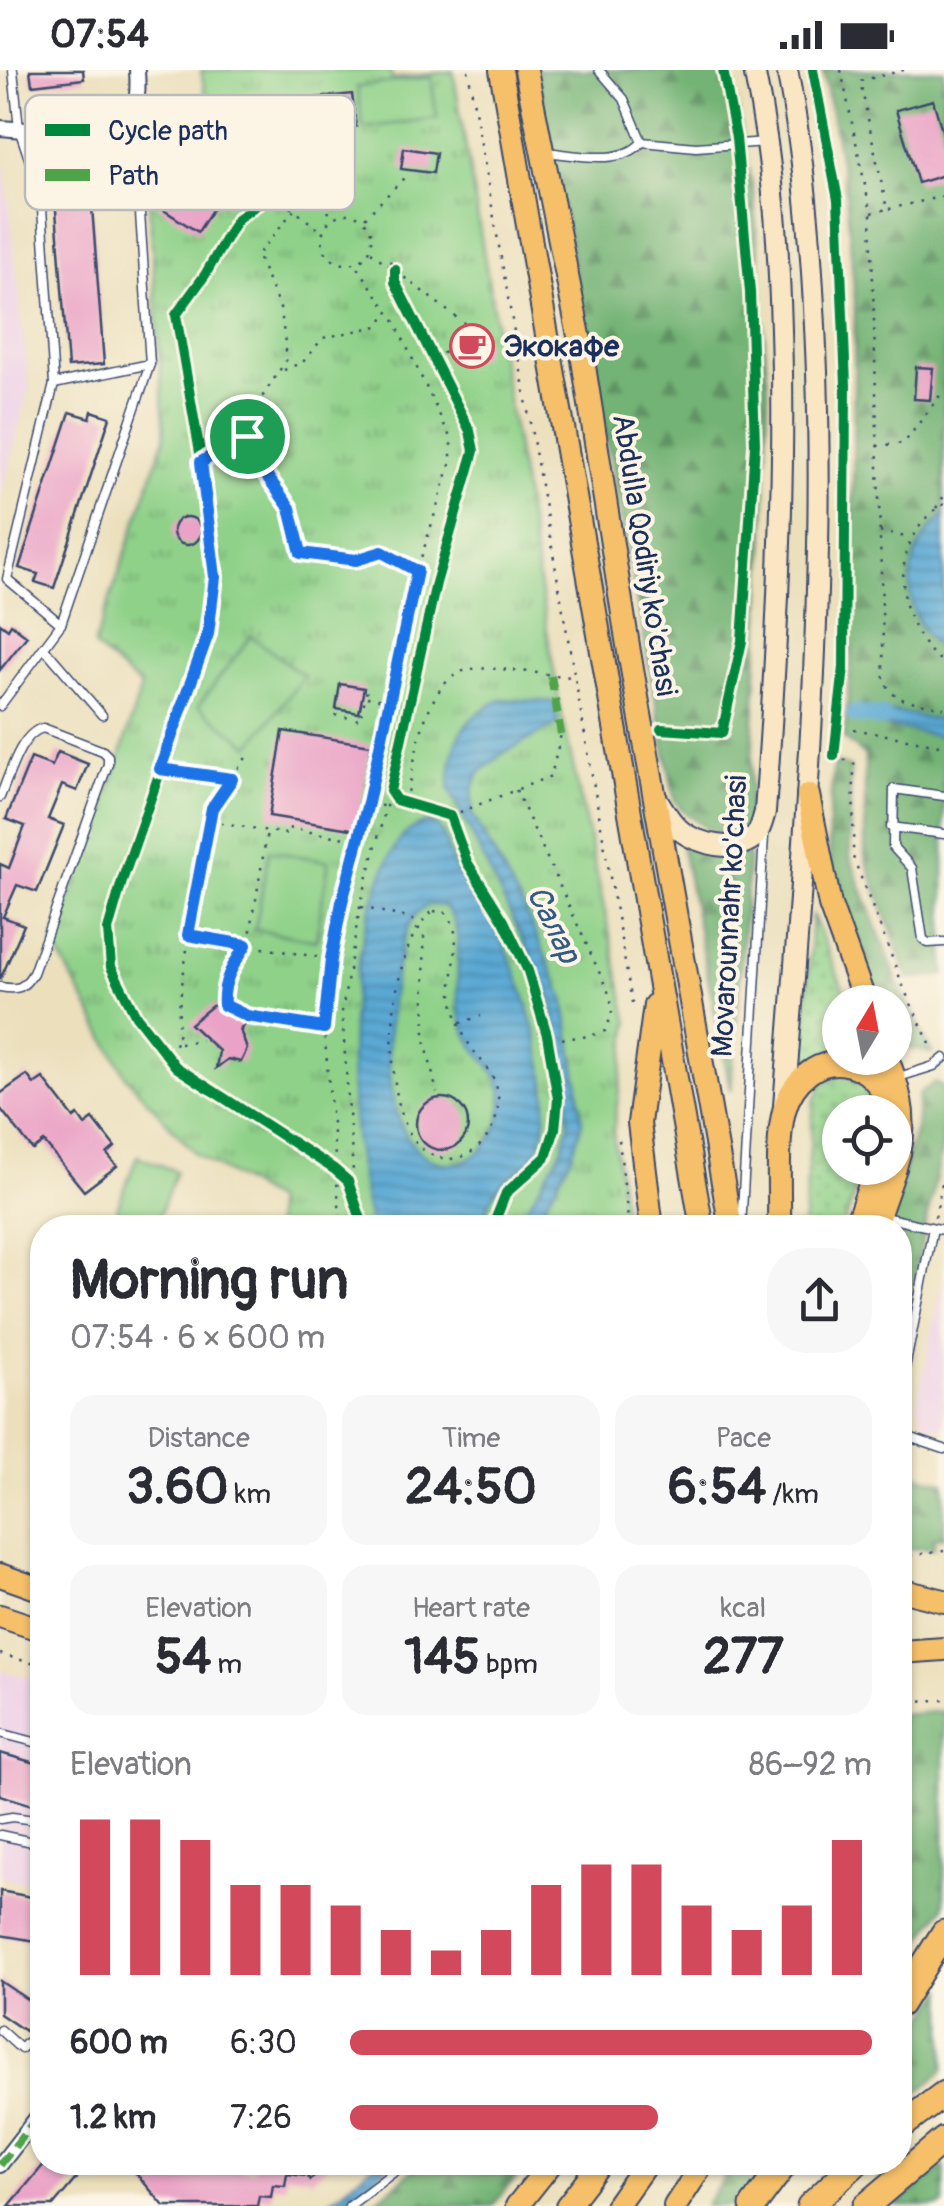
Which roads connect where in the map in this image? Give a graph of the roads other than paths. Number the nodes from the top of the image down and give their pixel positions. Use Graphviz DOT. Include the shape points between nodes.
graph roads {
  1 [pos="13,70"];
  2 [pos="137,70"];
  3 [pos="501,70"];
  4 [pos="526,70"];
  5 [pos="600,70"];
  6 [pos="754,70"];
  7 [pos="786,70"];
  8 [pos="138,95"];
  9 [pos="0,128"];
  10 [pos="19,130"];
  11 [pos="25,130"];
  12 [pos="642,142"];
  13 [pos="768,142"];
  14 [pos="25,147"];
  15 [pos="540,151"];
  16 [pos="42,210"];
  17 [pos="140,210"];
  18 [pos="150,364"];
  19 [pos="54,384"];
  20 [pos="61,624"];
  21 [pos="45,648"];
  22 [pos="0,706"];
  23 [pos="102,715"];
  24 [pos="808,795"];
  25 [pos="656,796"];
  26 [pos="944,796"];
  27 [pos="0,797"];
  28 [pos="765,812"];
  29 [pos="891,827"];
  30 [pos="944,834"];
  31 [pos="944,942"];
  32 [pos="656,956"];
  33 [pos="859,985"];
  34 [pos="0,987"];
  35 [pos="942,1061"];
  36 [pos="912,1065"];
  37 [pos="884,1095"];
  38 [pos="783,1114"];
  39 [pos="870,1185"];
  40 [pos="889,1185"];
  41 [pos="651,1215"];
  42 [pos="700,1215"];
  43 [pos="729,1215"];
  44 [pos="742,1215"];
  45 [pos="779,1215"];
  46 [pos="860,1215"];
  47 [pos="878,1215"];
  48 [pos="912,1226"];
  49 [pos="933,1228"];
  50 [pos="944,1230"];
  51 [pos="912,1333"];
  52 [pos="912,1438"];
  53 [pos="944,1449"];
  54 [pos="0,1575"];
  55 [pos="30,1586"];
  56 [pos="912,1593"];
  57 [pos="944,1601"];
  58 [pos="912,1603"];
  59 [pos="2,1624"];
  60 [pos="30,1628"];
  61 [pos="944,1649"];
  62 [pos="912,1651"];
  63 [pos="0,1733"];
  64 [pos="30,1741"];
  65 [pos="0,1819"];
  66 [pos="30,1819"];
  67 [pos="0,1835"];
  68 [pos="30,1841"];
  69 [pos="944,1933"];
  70 [pos="912,1985"];
  71 [pos="0,2030"];
  72 [pos="30,2040"];
  73 [pos="944,2094"];
  74 [pos="912,2118"];
  75 [pos="30,2126"];
  76 [pos="944,2140"];
  77 [pos="0,2165"];
  78 [pos="912,2167"];
  79 [pos="390,2175"];
  80 [pos="541,2175"];
  81 [pos="592,2175"];
  82 [pos="638,2175"];
  83 [pos="695,2175"];
  84 [pos="776,2175"];
  85 [pos="843,2175"];
  86 [pos="903,2175"];
  87 [pos="348,2206"];
  88 [pos="516,2206"];
  89 [pos="568,2206"];
  90 [pos="616,2206"];
  91 [pos="675,2206"];
  92 [pos="752,2206"];
  93 [pos="810,2206"];
  94 [pos="866,2206"];
  1 -- 10 [label="lane"];
  2 -- 8 [label="street"];
  3 -- 32 [label="main road, Abdulla Qodiriy ko'chasi"];
  4 -- 15 [label="main road, Abdulla Qodiriy ko'chasi"];
  5 -- 12 [label="lane" via="624,99"];
  6 -- 13 [label="street, Movarounnahr ko'chasi"];
  7 -- 24 [label="street" via="812,238 821,489"];
  9 -- 10 [label="street"];
  10 -- 11 [label="street"];
  10 -- 14 [label="lane"];
  12 -- 13 [label="lane"];
  12 -- 15 [label="lane" via="611,156"];
  13 -- 28 [label="street, Movarounnahr ko'chasi" via="780,245 784,492"];
  15 -- 25 [label="main road, Abdulla Qodiriy ko'chasi" via="580,341"];
  16 -- 19 [label="lane"];
  17 -- 18 [label="lane"];
  18 -- 19 [label="lane"];
  18 -- 20 [label="lane"];
  19 -- 20 [label="lane" via="6,579"];
  20 -- 21 [label="lane"];
  21 -- 22 [label="lane"];
  21 -- 23 [label="lane"];
  24 -- 33 [label="main road" via="830,906"];
  24 -- 38 [label="street"];
  25 -- 28 [label="street" via="680,831 715,844 751,839"];
  25 -- 43 [label="main road, Abdulla Qodiriy ko'chasi"];
  26 -- 29 [label="lane" via="894,789"];
  27 -- 34 [label="lane" via="34,730 44,728 108,756 33,973 16,990"];
  28 -- 44 [label="lane, Movarounnahr ko'chasi"];
  29 -- 30 [label="lane"];
  29 -- 31 [label="lane" via="893,848 912,868 923,938"];
  32 -- 41 [label="main road" via="640,1123"];
  32 -- 42 [label="main road, Abdulla Qodiriy ko'chasi"];
  35 -- 36 [label="lane"];
  37 -- 38 [label="main road" via="865,1071 832,1062 798,1084"];
  38 -- 45 [label="main road"];
  39 -- 46 [label="main road"];
  40 -- 47 [label="main road"];
  48 -- 49 [label="lane"];
  49 -- 50 [label="lane"];
  49 -- 51 [label="lane"];
  52 -- 53 [label="lane"];
  54 -- 55 [label="main road"];
  56 -- 57 [label="main road"];
  57 -- 58 [label="main road"];
  59 -- 60 [label="main road"];
  61 -- 62 [label="main road"];
  63 -- 64 [label="lane"];
  65 -- 66 [label="lane"];
  67 -- 68 [label="lane"];
  69 -- 70 [label="highway"];
  71 -- 72 [label="lane" via="21,2049"];
  73 -- 74 [label="highway"];
  75 -- 77 [label="street"];
  76 -- 78 [label="highway"];
  79 -- 87 [label="lane"];
  80 -- 88 [label="main road"];
  81 -- 89 [label="main road"];
  82 -- 90 [label="main road"];
  83 -- 91 [label="main road"];
  84 -- 92 [label="highway"];
  85 -- 93 [label="highway"];
  86 -- 94 [label="highway"];
}
